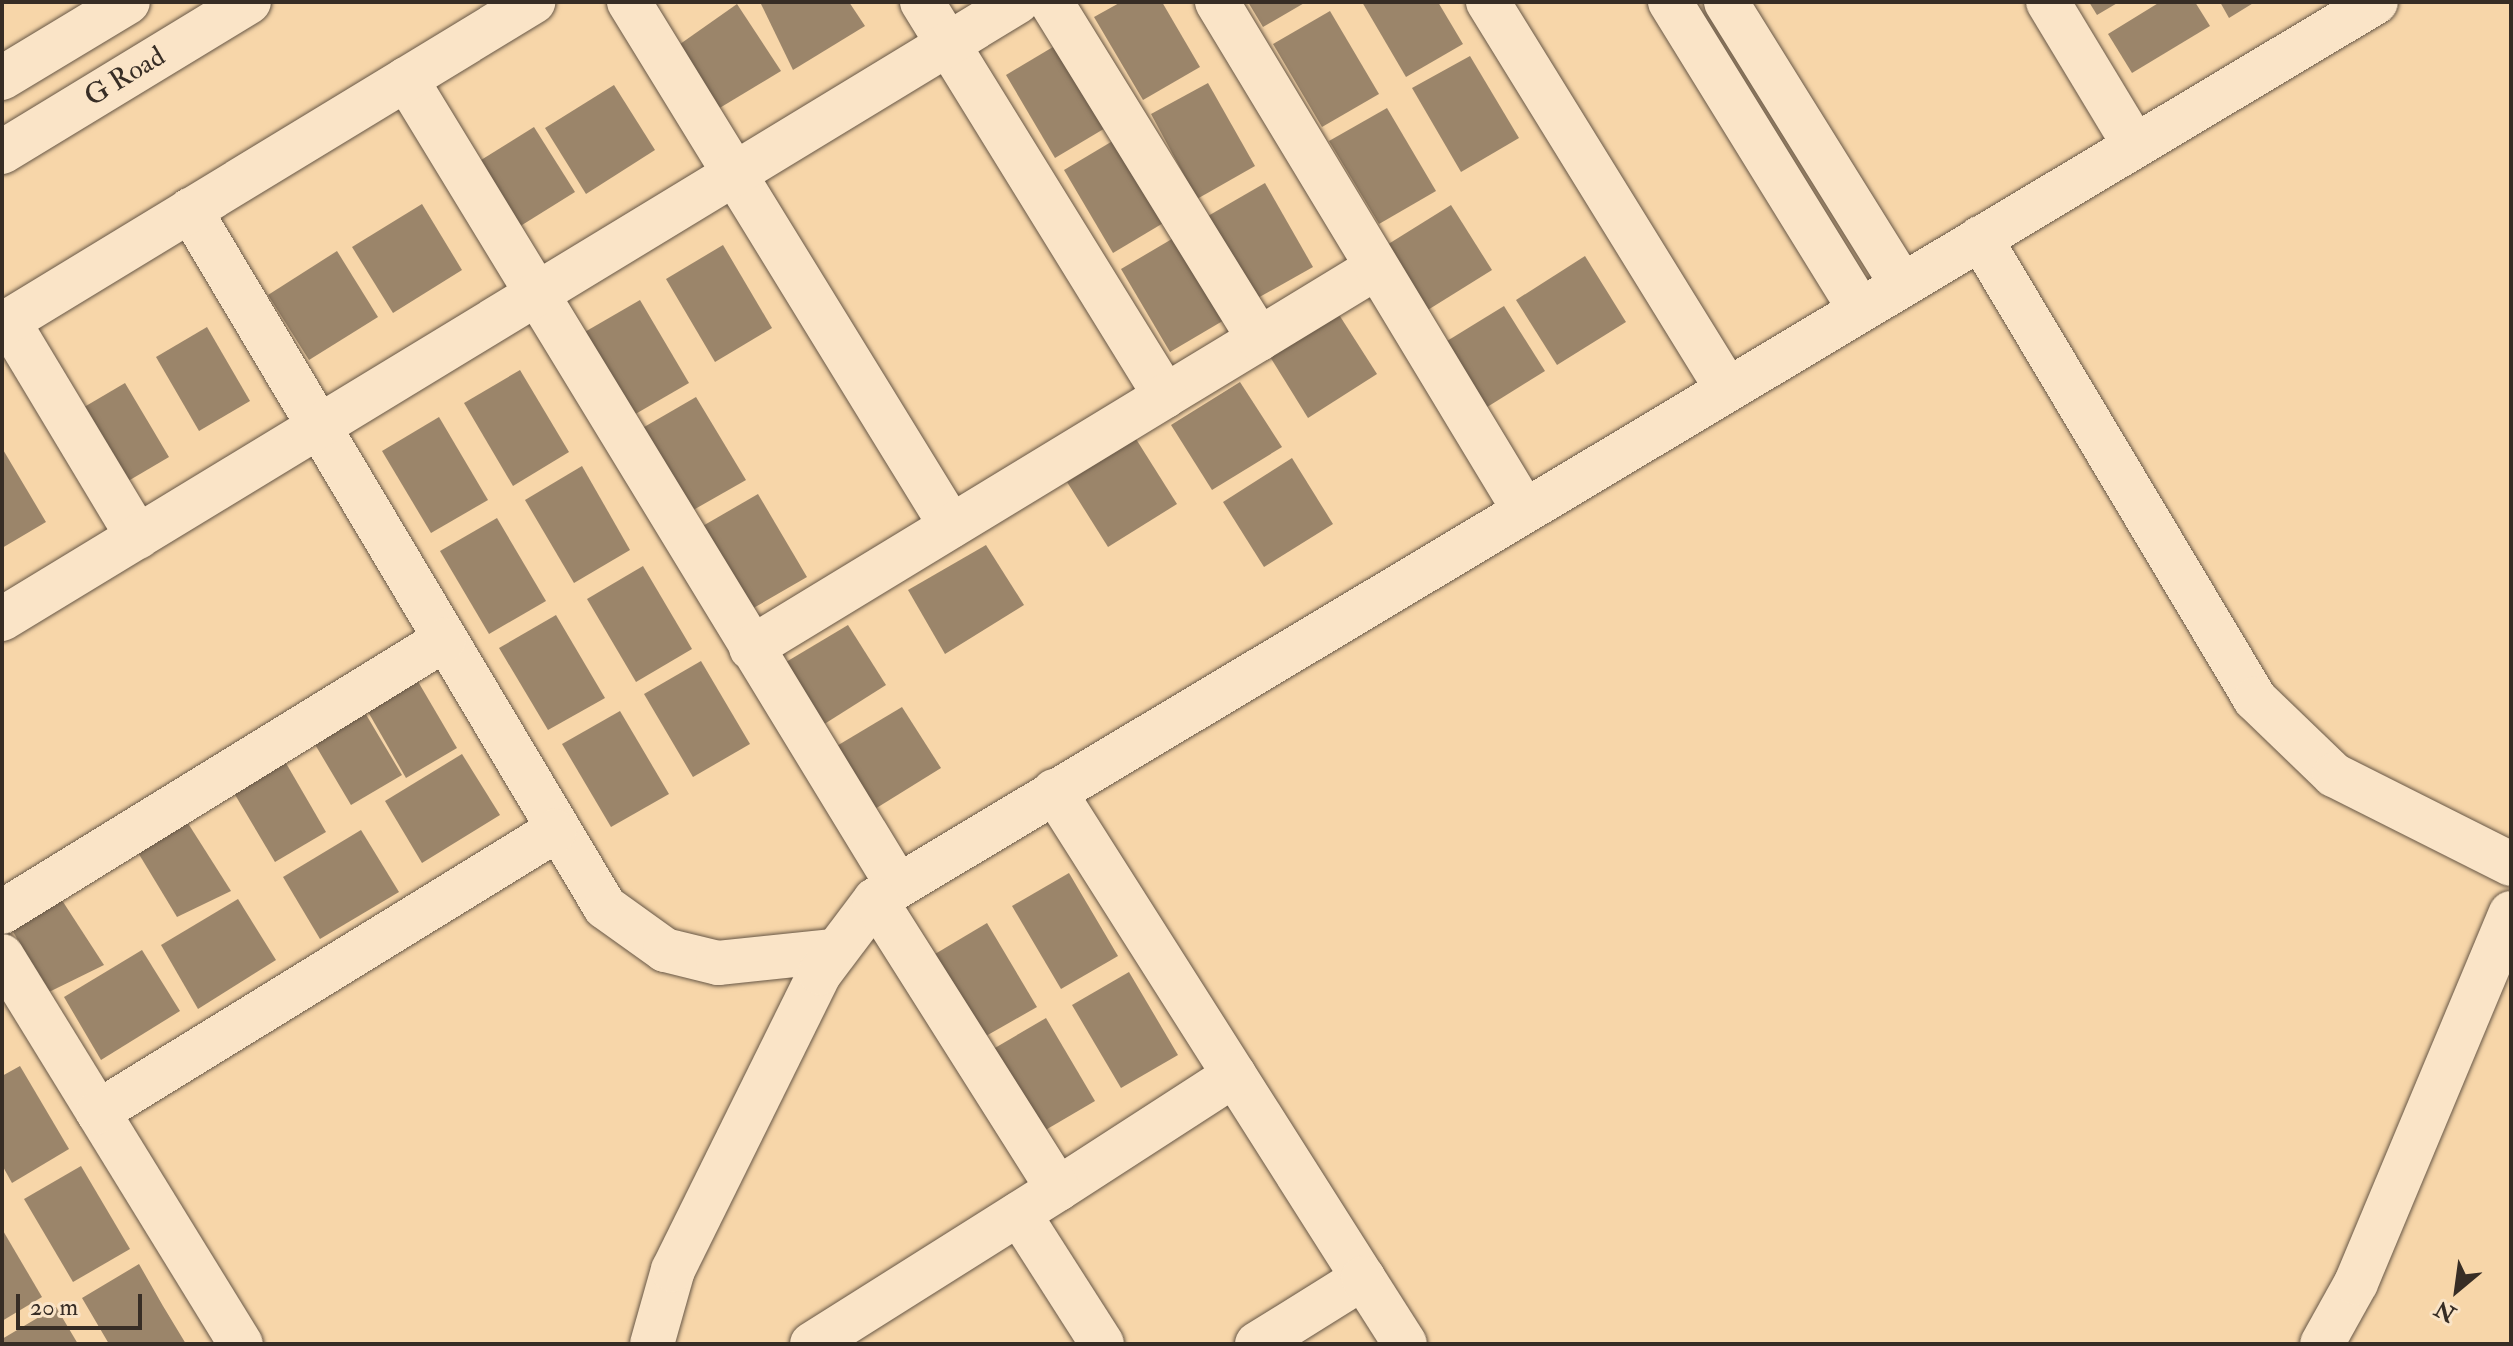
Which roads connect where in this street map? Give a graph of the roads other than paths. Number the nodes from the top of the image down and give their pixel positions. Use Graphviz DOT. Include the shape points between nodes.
graph roads {
  1 [pos="128,2"];
  2 [pos="249,2"];
  3 [pos="533,2"];
  4 [pos="629,2"];
  5 [pos="922,2"];
  6 [pos="1017,2"];
  7 [pos="1051,2"];
  8 [pos="1217,2"];
  9 [pos="1488,2"];
  10 [pos="1670,2"];
  11 [pos="1726,2"];
  12 [pos="2048,2"];
  13 [pos="2376,2"];
  14 [pos="947,44"];
  15 [pos="2,78"];
  16 [pos="406,79"];
  17 [pos="2135,146"];
  18 [pos="2,152"];
  19 [pos="734,174"];
  20 [pos="190,210"];
  21 [pos="1980,238"];
  22 [pos="1376,268"];
  23 [pos="1902,285"];
  24 [pos="534,295"];
  25 [pos="1860,310"];
  26 [pos="5,323"];
  27 [pos="1259,339"];
  28 [pos="1727,389"];
  29 [pos="1165,396"];
  30 [pos="318,428"];
  31 [pos="1524,510"];
  32 [pos="951,526"];
  33 [pos="138,537"];
  34 [pos="2,619"];
  35 [pos="444,640"];
  36 [pos="751,648"];
  37 [pos="1054,791"];
  38 [pos="555,831"];
  39 [pos="2511,864"];
  40 [pos="886,893"];
  41 [pos="2,912"];
  42 [pos="2511,913"];
  43 [pos="833,951"];
  44 [pos="2,956"];
  45 [pos="1234,1075"];
  46 [pos="98,1112"];
  47 [pos="1058,1189"];
  48 [pos="1019,1214"];
  49 [pos="1363,1278"];
  50 [pos="241,1344"];
  51 [pos="652,1344"];
  52 [pos="812,1344"];
  53 [pos="1102,1344"];
  54 [pos="1257,1344"];
  55 [pos="1405,1344"];
  56 [pos="2322,1344"];
  1 -- 15 [label="street"];
  2 -- 18 [label="street, G Road"];
  3 -- 16 [label="street"];
  4 -- 19 [label="street"];
  5 -- 14 [label="street"];
  6 -- 14 [label="street"];
  7 -- 27 [label="street"];
  8 -- 22 [label="street"];
  9 -- 28 [label="street"];
  10 -- 25 [label="street"];
  11 -- 23 [label="street"];
  12 -- 17 [label="street"];
  13 -- 17 [label="street"];
  14 -- 19 [label="street"];
  14 -- 29 [label="street"];
  16 -- 20 [label="street"];
  16 -- 24 [label="street"];
  17 -- 21 [label="street"];
  19 -- 24 [label="street"];
  19 -- 32 [label="street"];
  20 -- 26 [label="street"];
  20 -- 30 [label="street"];
  21 -- 23 [label="street"];
  21 -- 39 [label="street" via="2255,699 2334,775"];
  22 -- 27 [label="street"];
  22 -- 31 [label="street"];
  23 -- 25 [label="street"];
  24 -- 30 [label="street"];
  24 -- 36 [label="street"];
  25 -- 28 [label="street"];
  26 -- 33 [label="street"];
  27 -- 29 [label="street"];
  28 -- 31 [label="street"];
  29 -- 32 [label="street"];
  30 -- 33 [label="street"];
  30 -- 35 [label="street"];
  31 -- 37 [label="street"];
  32 -- 36 [label="street"];
  33 -- 34 [label="street"];
  35 -- 38 [label="street"];
  35 -- 41 [label="street"];
  36 -- 40 [label="street"];
  37 -- 40 [label="street"];
  37 -- 45 [label="street"];
  38 -- 43 [label="street" via="605,907 665,950 718,963"];
  38 -- 46 [label="street"];
  40 -- 43 [label="street"];
  40 -- 47 [label="street"];
  42 -- 56 [label="street" via="2356,1283"];
  43 -- 51 [label="street" via="673,1270"];
  44 -- 46 [label="street"];
  45 -- 47 [label="street"];
  45 -- 49 [label="street"];
  46 -- 50 [label="street"];
  47 -- 48 [label="street"];
  48 -- 52 [label="street"];
  48 -- 53 [label="street"];
  49 -- 54 [label="street"];
  49 -- 55 [label="street"];
}
